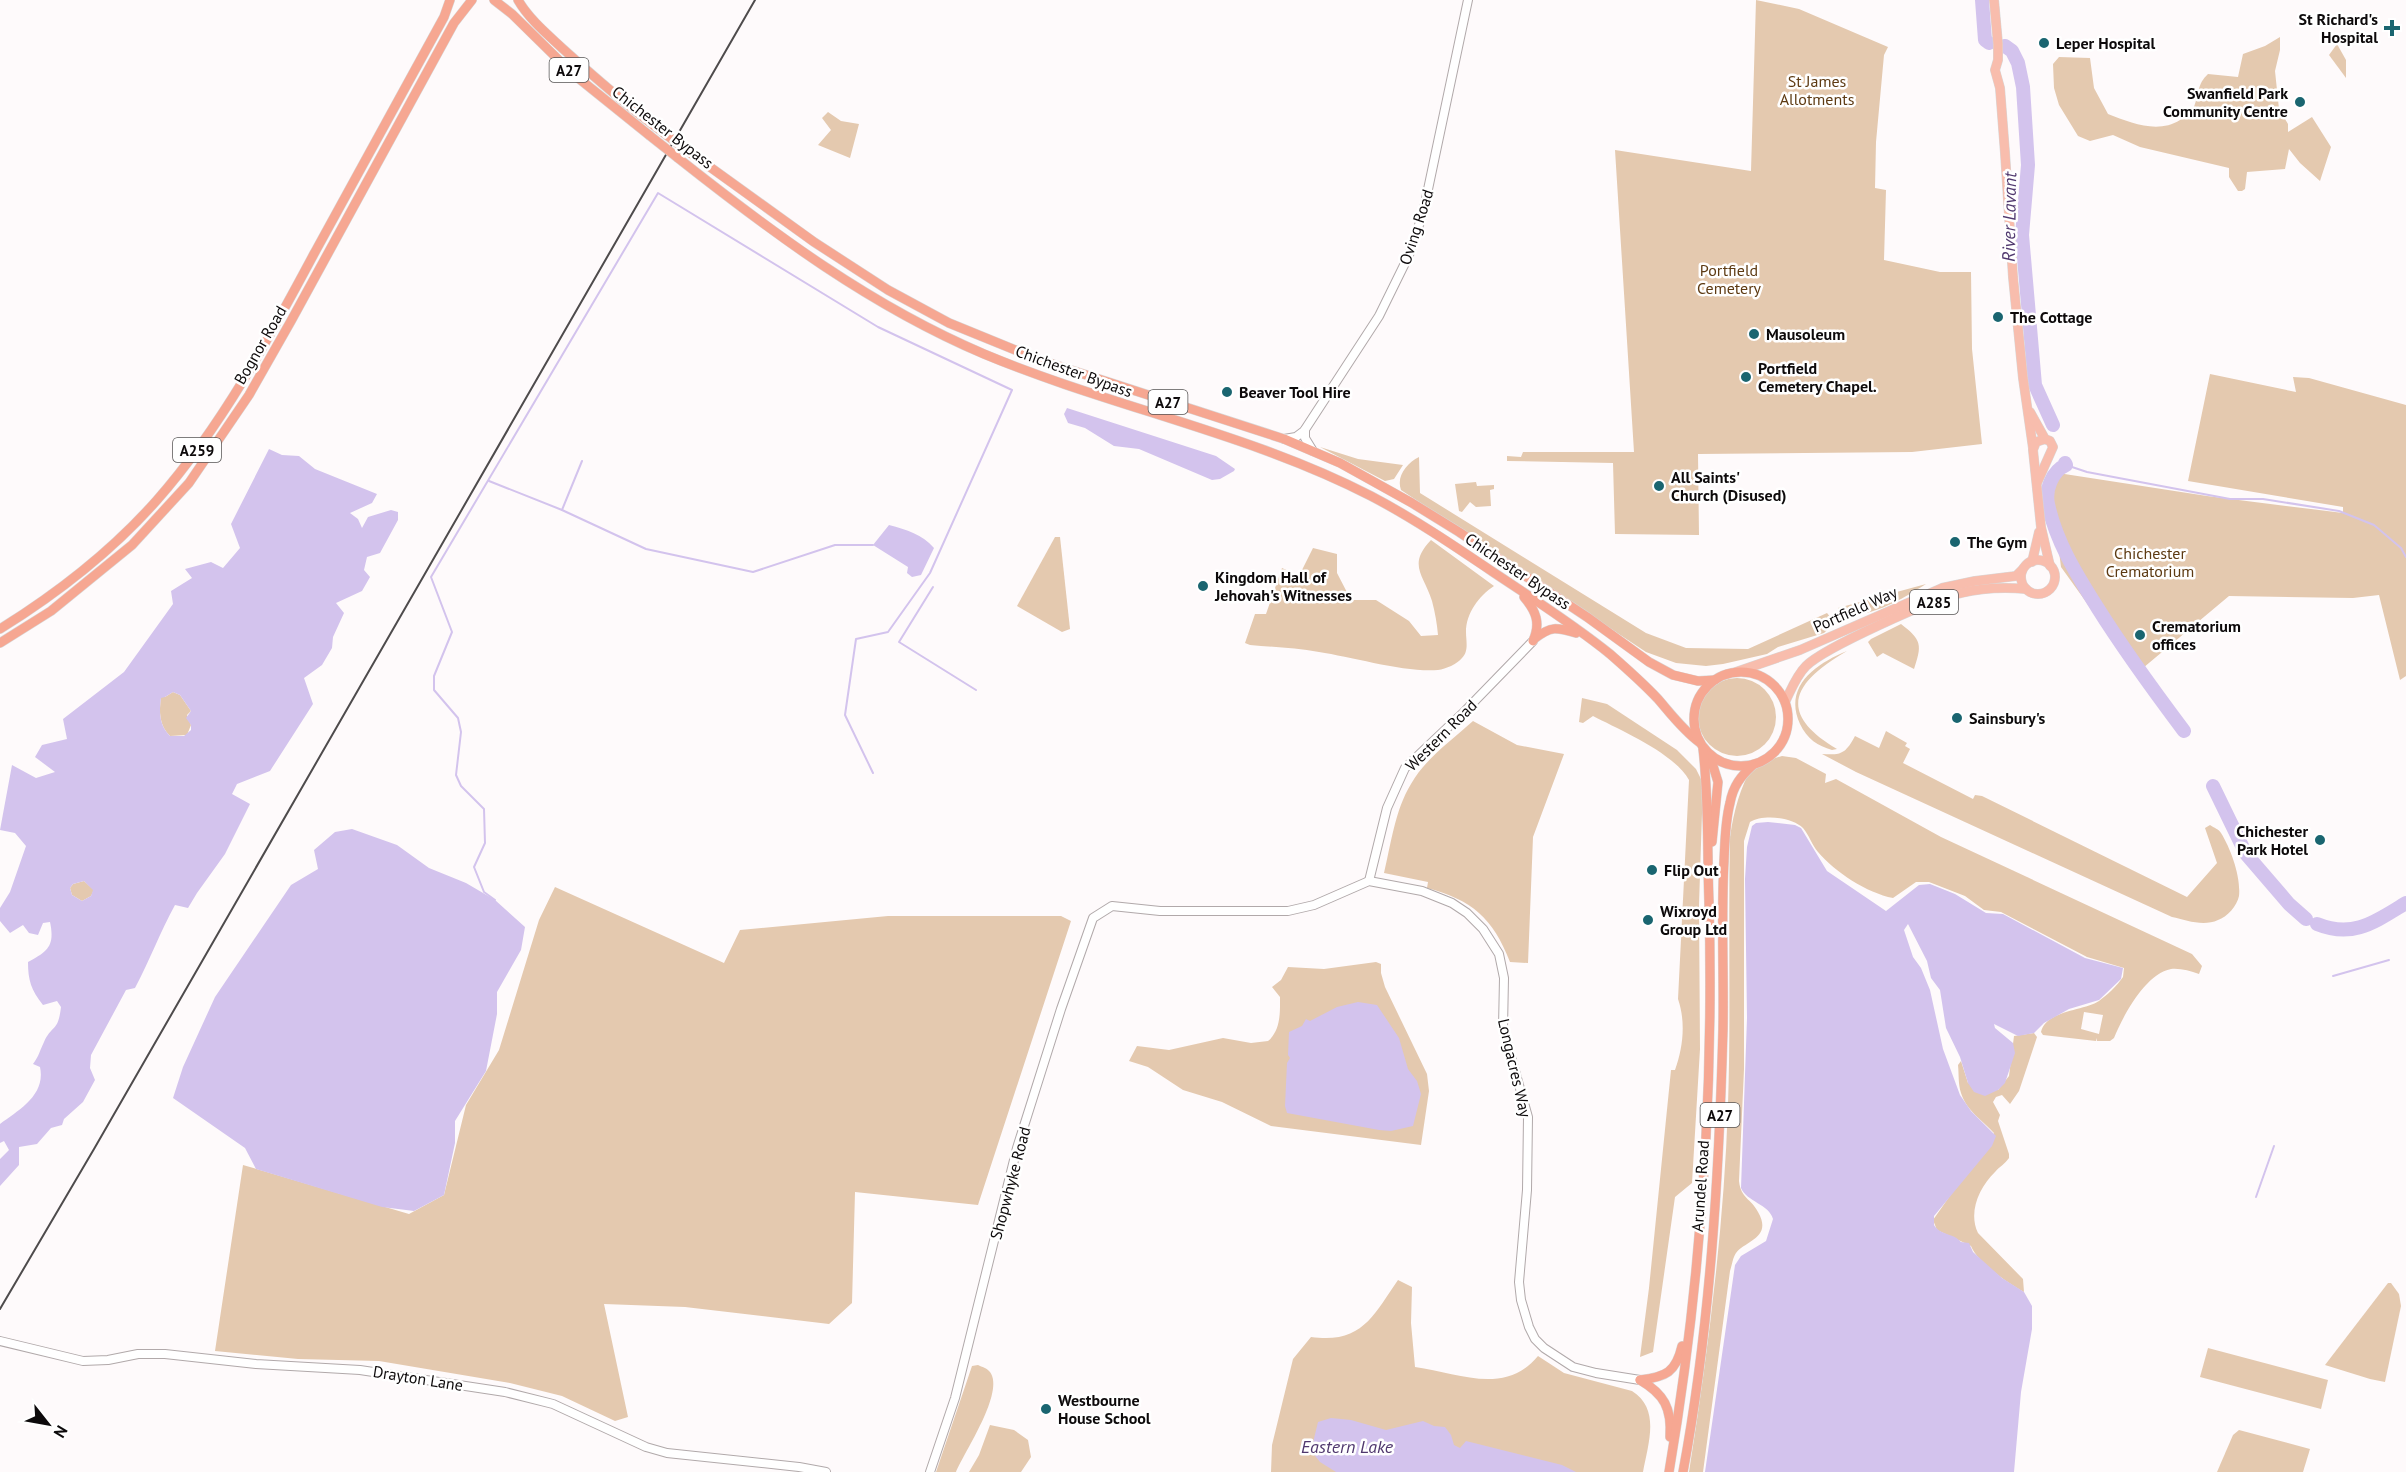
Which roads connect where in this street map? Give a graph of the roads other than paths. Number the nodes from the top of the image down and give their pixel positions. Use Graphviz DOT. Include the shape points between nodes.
graph roads {
  1 [pos="450,0"];
  2 [pos="472,0"];
  3 [pos="494,0"];
  4 [pos="518,0"];
  5 [pos="1468,0"];
  6 [pos="1994,0"];
  7 [pos="2027,406"];
  8 [pos="1305,430"];
  9 [pos="1284,439"];
  10 [pos="2045,439"];
  11 [pos="2033,449"];
  12 [pos="1313,451"];
  13 [pos="2047,457"];
  14 [pos="2036,488"];
  15 [pos="2041,527"];
  16 [pos="2032,562"];
  17 [pos="2050,566"];
  18 [pos="2022,570"];
  19 [pos="1514,586"];
  20 [pos="2026,589"];
  21 [pos="0,629"];
  22 [pos="1584,635"];
  23 [pos="1533,641"];
  24 [pos="0,643"];
  25 [pos="1736,672"];
  26 [pos="1715,680"];
  27 [pos="1785,702"];
  28 [pos="1704,749"];
  29 [pos="1753,765"];
  30 [pos="1369,881"];
  31 [pos="1693,1301"];
  32 [pos="0,1341"];
  33 [pos="1640,1380"];
  34 [pos="826,1472"];
  35 [pos="930,1472"];
  36 [pos="1669,1472"];
  37 [pos="1683,1472"];
  1 -- 21 [label="highway, Bognor Road / A259" via="282,314 207,437 121,538 78,575"];
  2 -- 24 [label="highway, Bognor Road / A259" via="454,23 249,395 189,483 132,545 51,611"];
  3 -- 19 [label="highway, Chichester Bypass / A27, bridge" via="572,73 804,255 912,320 1034,373 1307,466 1371,496"];
  4 -- 9 [label="highway, Chichester Bypass / A27, bridge" via="546,33 609,91 685,150 888,290 949,323 1040,360"];
  5 -- 8 [label="main road, Oving Road" via="1423,213 1409,255 1379,316"];
  6 -- 7 [label="main road" via="1998,44 1995,70 2000,88 2013,278"];
  7 -- 10 [label="main road"];
  7 -- 11 [label="main road"];
  8 -- 9 [label="main road"];
  8 -- 12 [label="main road"];
  9 -- 12 [label="highway, Chichester Bypass / A27"];
  10 -- 11 [label="main road" via="2037,440"];
  10 -- 13 [label="main road" via="2053,446"];
  11 -- 13 [label="main road" via="2038,457"];
  11 -- 14 [label="main road"];
  12 -- 26 [label="highway, Chichester Bypass / A27" via="1422,508 1649,662 1673,675 1698,681"];
  13 -- 14 [label="main road"];
  14 -- 15 [label="main road"];
  15 -- 16 [label="main road"];
  15 -- 17 [label="main road"];
  16 -- 17 [label="main road" via="2042,561"];
  16 -- 18 [label="main road"];
  17 -- 20 [label="main road" via="2054,579 2047,591 2038,594"];
  18 -- 20 [label="main road" via="2021,581"];
  18 -- 25 [label="main road, Portfield Way / A285" via="2016,576 1942,588 1800,650"];
  19 -- 22 [label="highway, Chichester Bypass / A27"];
  19 -- 23 [label="highway" via="1537,616"];
  20 -- 27 [label="main road, Portfield Way / A285" via="1958,593 1849,641 1807,665"];
  22 -- 23 [label="highway" via="1558,627"];
  22 -- 28 [label="highway, Chichester Bypass / A27" via="1632,674"];
  23 -- 30 [label="main road, Western Road" via="1406,768 1387,808"];
  25 -- 26 [label="highway"];
  25 -- 27 [label="highway" via="1766,679"];
  26 -- 28 [label="highway" via="1696,705 1694,720"];
  27 -- 29 [label="highway" via="1788,722 1781,744 1765,760"];
  28 -- 29 [label="highway" via="1730,765"];
  28 -- 31 [label="highway, Arundel Road / A27" via="1718,782 1708,872 1708,1083"];
  29 -- 37 [label="highway, Arundel Road / A27" via="1740,777 1734,790 1726,830 1717,1170 1705,1309"];
  30 -- 33 [label="main road, Longacres Way" via="1398,885 1444,900 1467,913 1499,954 1504,978 1503,1028 1528,1117 1520,1282 1528,1327 1544,1348 1573,1367"];
  30 -- 35 [label="main road, Shopwhyke Road" via="1314,905 1288,911 1160,911 1112,906 1093,918 1017,1148 955,1398"];
  31 -- 33 [label="highway" via="1679,1361 1661,1377"];
  31 -- 36 [label="highway, Arundel Road / A27"];
  32 -- 34 [label="main road, Drayton Lane" via="83,1361 165,1354 396,1374 530,1397 667,1453"];
  33 -- 36 [label="highway" via="1661,1395 1668,1410"];
}
